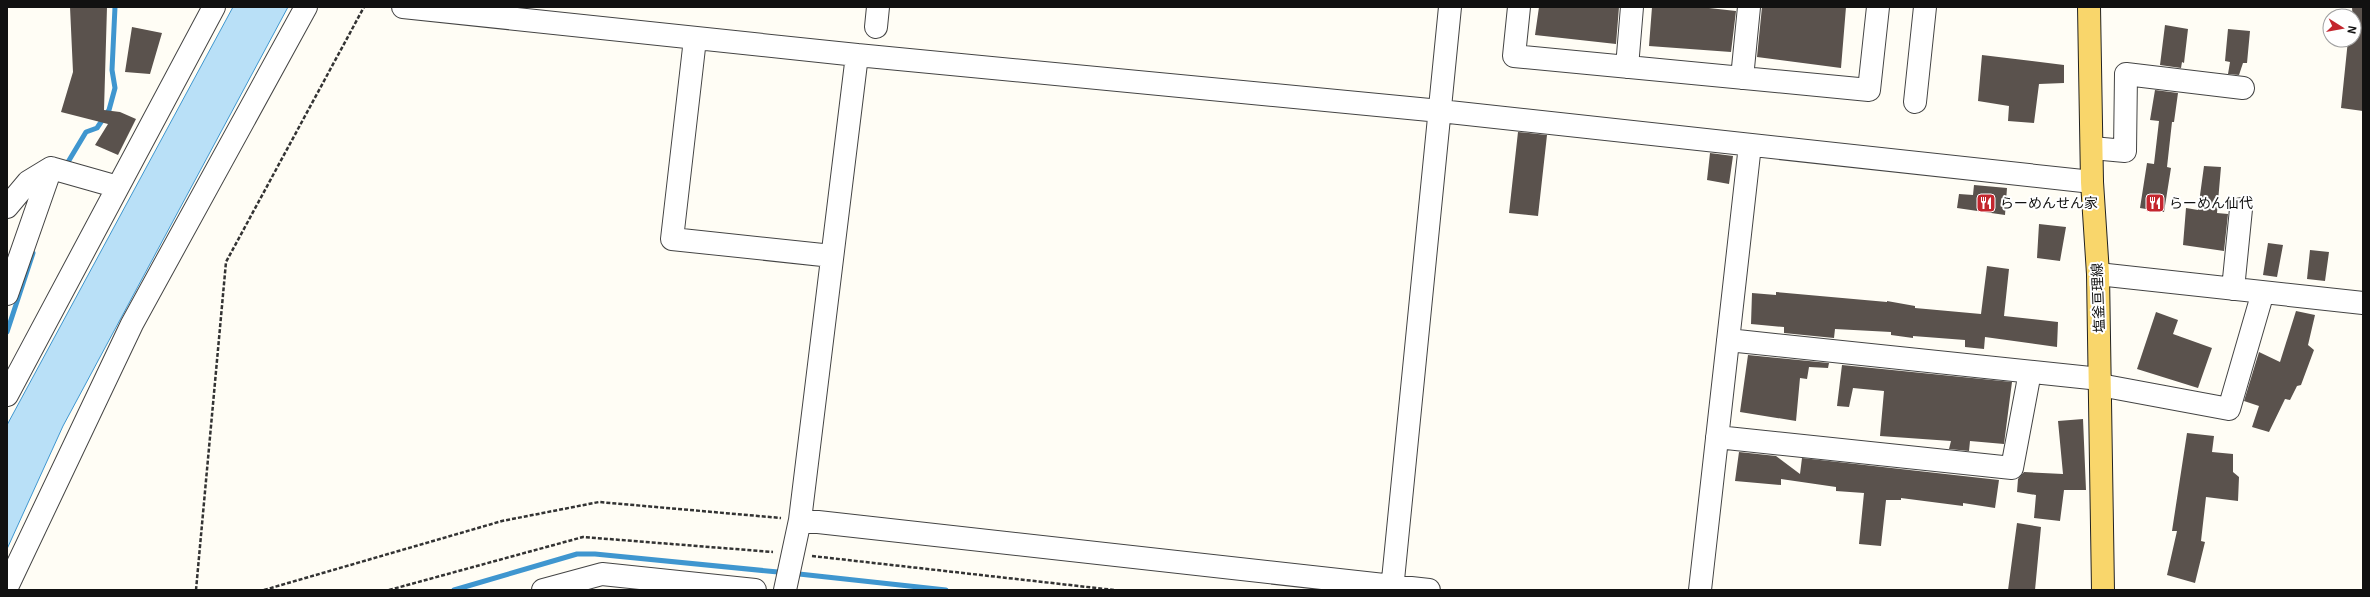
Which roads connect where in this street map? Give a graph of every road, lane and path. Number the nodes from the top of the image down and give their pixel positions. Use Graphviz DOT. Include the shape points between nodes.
graph roads {
  1 [pos="214,7"];
  2 [pos="306,7"];
  3 [pos="364,7"];
  4 [pos="403,7"];
  5 [pos="1450,7"];
  6 [pos="1519,7"];
  7 [pos="1632,7"];
  8 [pos="1750,7"];
  9 [pos="1878,7"];
  10 [pos="1925,7"];
  11 [pos="2089,7"];
  12 [pos="555,16"];
  13 [pos="695,39"];
  14 [pos="857,55"];
  15 [pos="1627,67"];
  16 [pos="1742,78"];
  17 [pos="2244,88"];
  18 [pos="1915,102"];
  19 [pos="1440,111"];
  20 [pos="1750,145"];
  21 [pos="2092,148"];
  22 [pos="59,170"];
  23 [pos="2092,182"];
  24 [pos="118,187"];
  25 [pos="7,207"];
  26 [pos="2241,208"];
  27 [pos="832,256"];
  28 [pos="2098,274"];
  29 [pos="2233,289"];
  30 [pos="2263,292"];
  31 [pos="7,294"];
  32 [pos="2363,303"];
  33 [pos="1728,340"];
  34 [pos="2030,372"];
  35 [pos="2100,382"];
  36 [pos="7,395"];
  37 [pos="1717,437"];
  38 [pos="800,520"];
  39 [pos="793,554"];
  40 [pos="7,586"];
  41 [pos="1392,588"];
  42 [pos="196,590"];
  43 [pos="264,590"];
  44 [pos="390,590"];
  45 [pos="543,590"];
  46 [pos="755,590"];
  47 [pos="785,590"];
  48 [pos="1114,590"];
  49 [pos="1429,590"];
  50 [pos="1700,590"];
  51 [pos="2104,590"];
  1 -- 24 [label="street"];
  2 -- 40 [label="street" via="132,324"];
  3 -- 42 [label="path" via="226,262"];
  4 -- 12 [label="street"];
  5 -- 19 [label="street"];
  6 -- 15 [label="street" via="1514,56"];
  7 -- 15 [label="street"];
  8 -- 16 [label="street"];
  9 -- 16 [label="street" via="1869,90"];
  10 -- 18 [label="street"];
  11 -- 21 [label="main road, 塩釜亘理線"];
  12 -- 13 [label="street"];
  13 -- 14 [label="street"];
  13 -- 27 [label="street" via="672,239"];
  14 -- 19 [label="street"];
  14 -- 27 [label="street"];
  15 -- 16 [label="street"];
  17 -- 21 [label="street" via="2126,74 2125,151"];
  19 -- 20 [label="street"];
  19 -- 41 [label="street"];
  20 -- 23 [label="street"];
  20 -- 33 [label="street"];
  21 -- 23 [label="main road, 塩釜亘理線"];
  22 -- 24 [label="street"];
  22 -- 25 [label="street" via="28,182"];
  22 -- 31 [label="street"];
  23 -- 28 [label="main road, 塩釜亘理線"];
  24 -- 36 [label="street"];
  26 -- 29 [label="street"];
  27 -- 38 [label="street"];
  28 -- 29 [label="street"];
  28 -- 35 [label="main road, 塩釜亘理線"];
  29 -- 30 [label="street"];
  30 -- 32 [label="street"];
  30 -- 35 [label="street" via="2229,409"];
  33 -- 34 [label="street"];
  33 -- 37 [label="street"];
  34 -- 35 [label="street"];
  34 -- 37 [label="street" via="2012,468"];
  35 -- 51 [label="main road, 塩釜亘理線"];
  37 -- 50 [label="street"];
  38 -- 39 [label="street"];
  38 -- 41 [label="street"];
  38 -- 43 [label="path" via="599,502 502,521"];
  39 -- 44 [label="path" via="583,537"];
  39 -- 47 [label="street"];
  39 -- 48 [label="path"];
  41 -- 49 [label="street"];
  45 -- 46 [label="street" via="602,574"];
}
